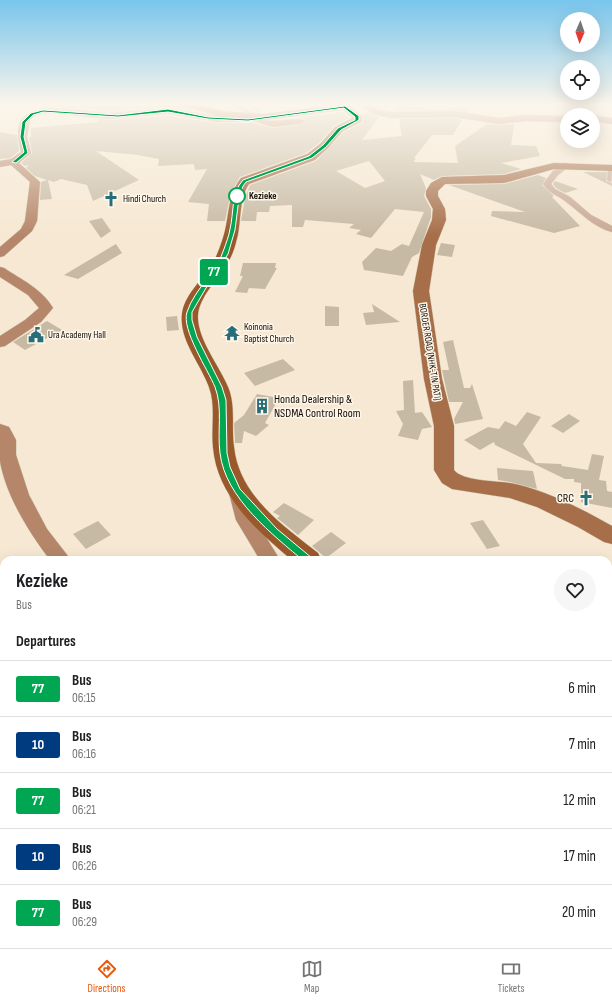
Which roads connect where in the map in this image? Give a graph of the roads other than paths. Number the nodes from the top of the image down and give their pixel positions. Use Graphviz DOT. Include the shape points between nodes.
graph roads {
  1 [pos="25,147"];
  2 [pos="322,147"];
  3 [pos="14,162"];
  4 [pos="0,164"];
  5 [pos="567,166"];
  6 [pos="612,174"];
  7 [pos="612,229"];
  8 [pos="0,253"];
  9 [pos="0,271"];
  10 [pos="0,343"];
  11 [pos="0,429"];
  12 [pos="237,490"];
  13 [pos="612,536"];
  14 [pos="58,556"];
  15 [pos="268,556"];
  16 [pos="303,556"];
  1 -- 3 [label="main road" via="26,153"];
  2 -- 12 [label="highway" via="302,161 245,181 241,185 226,254 190,312 189,320 194,337 222,400 226,467"];
  3 -- 4 [label="main road"];
  3 -- 8 [label="main road" via="35,182 31,221 26,231"];
  5 -- 6 [label="main road, BORDER ROAD (NHK-TIN PATI)"];
  5 -- 7 [label="street" via="552,176 547,184 549,188 567,198 594,220"];
  5 -- 13 [label="main road, BORDER ROAD (NHK-TIN PATI)" via="538,169 504,179 453,180 435,186 432,196 439,209 439,220 429,245 421,291 422,303 433,379 444,426 444,470 449,478 460,484 512,491 545,502 586,520"];
  9 -- 10 [label="main road" via="44,302 46,308 34,322"];
  11 -- 14 [label="main road" via="7,440 7,456 20,495 40,533"];
  12 -- 15 [label="main road" via="246,520"];
  12 -- 16 [label="highway" via="274,531"];
}
